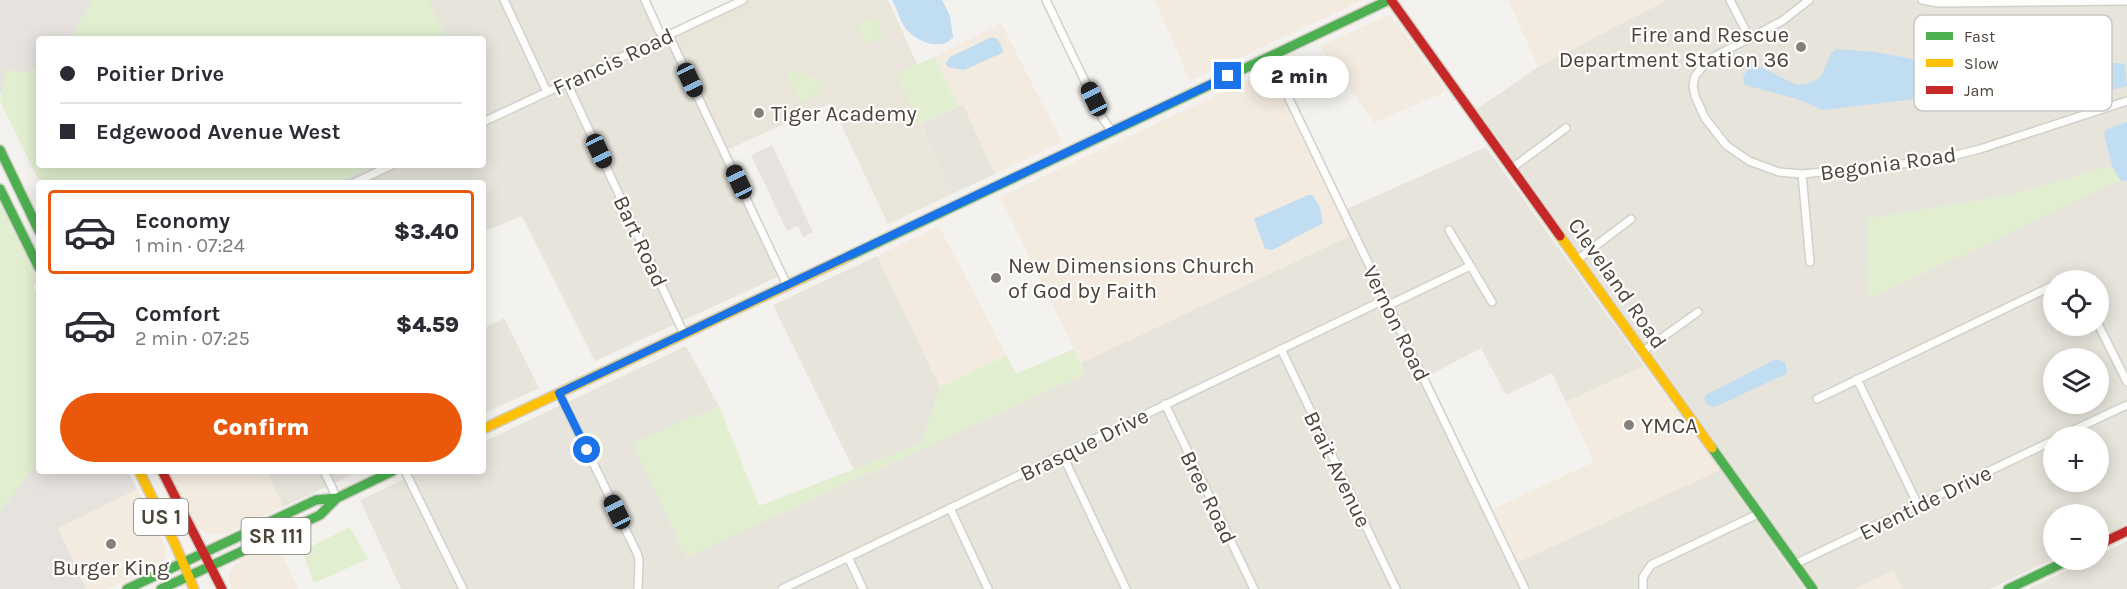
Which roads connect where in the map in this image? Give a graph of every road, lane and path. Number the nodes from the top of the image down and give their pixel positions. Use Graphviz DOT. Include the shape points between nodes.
graph roads {
  1 [pos="504,0"];
  2 [pos="645,0"];
  3 [pos="743,0"];
  4 [pos="1046,0"];
  5 [pos="1390,0"];
  6 [pos="1730,0"];
  7 [pos="1809,0"];
  8 [pos="1922,0"];
  9 [pos="2018,1"];
  10 [pos="2127,1"];
  11 [pos="665,36"];
  12 [pos="1750,39"];
  13 [pos="1269,57"];
  14 [pos="567,82"];
  15 [pos="547,92"];
  16 [pos="2127,101"];
  17 [pos="2112,106"];
  18 [pos="2096,111"];
  19 [pos="486,121"];
  20 [pos="1566,128"];
  21 [pos="1112,131"];
  22 [pos="0,150"];
  23 [pos="386,168"];
  24 [pos="1512,168"];
  25 [pos="1802,174"];
  26 [pos="360,180"];
  27 [pos="0,189"];
  28 [pos="1631,219"];
  29 [pos="36,225"];
  30 [pos="1449,230"];
  31 [pos="1577,260"];
  32 [pos="36,262"];
  33 [pos="1810,262"];
  34 [pos="1470,266"];
  35 [pos="787,285"];
  36 [pos="2043,290"];
  37 [pos="1387,302"];
  38 [pos="1492,302"];
  39 [pos="1698,312"];
  40 [pos="684,334"];
  41 [pos="2104,336"];
  42 [pos="1281,349"];
  43 [pos="1642,352"];
  44 [pos="1857,379"];
  45 [pos="2127,382"];
  46 [pos="559,393"];
  47 [pos="1817,399"];
  48 [pos="1165,404"];
  49 [pos="2127,405"];
  50 [pos="2082,426"];
  51 [pos="486,428"];
  52 [pos="2043,445"];
  53 [pos="1062,454"];
  54 [pos="140,474"];
  55 [pos="164,474"];
  56 [pos="325,474"];
  57 [pos="387,474"];
  58 [pos="406,474"];
  59 [pos="337,498"];
  60 [pos="1918,505"];
  61 [pos="950,508"];
  62 [pos="1758,513"];
  63 [pos="2127,531"];
  64 [pos="2109,540"];
  65 [pos="204,553"];
  66 [pos="848,558"];
  67 [pos="183,563"];
  68 [pos="1795,564"];
  69 [pos="211,567"];
  70 [pos="2047,570"];
  71 [pos="189,577"];
  72 [pos="127,589"];
  73 [pos="161,589"];
  74 [pos="194,589"];
  75 [pos="222,589"];
  76 [pos="463,589"];
  77 [pos="638,589"];
  78 [pos="782,589"];
  79 [pos="863,589"];
  80 [pos="988,589"];
  81 [pos="1126,589"];
  82 [pos="1254,589"];
  83 [pos="1396,589"];
  84 [pos="1525,589"];
  85 [pos="1643,589"];
  86 [pos="1813,589"];
  87 [pos="2008,589"];
  1 -- 15 [label="street"];
  2 -- 11 [label="street"];
  3 -- 11 [label="street, Francis Road"];
  4 -- 21 [label="street"];
  5 -- 13 [label="main road"];
  5 -- 24 [label="main road, Cleveland Road"];
  6 -- 12 [label="street"];
  7 -- 12 [label="street"];
  8 -- 9 [label="street"];
  9 -- 10 [label="street"];
  11 -- 14 [label="street, Francis Road"];
  11 -- 35 [label="street" via="671,40"];
  12 -- 25 [label="street, Begonia Road" via="1708,60 1695,76 1695,96 1705,118 1726,145 1749,161 1779,172"];
  13 -- 21 [label="main road"];
  13 -- 37 [label="street, Vernon Road"];
  14 -- 15 [label="street, Francis Road"];
  14 -- 40 [label="street, Bart Road"];
  15 -- 19 [label="street, Francis Road"];
  16 -- 17 [label="street, Begonia Road"];
  18 -- 25 [label="street, Begonia Road" via="1932,161"];
  20 -- 24 [label="street"];
  21 -- 35 [label="main road"];
  22 -- 29 [label="main road"];
  23 -- 26 [label="street"];
  24 -- 31 [label="main road, Cleveland Road"];
  25 -- 33 [label="street"];
  27 -- 32 [label="main road"];
  28 -- 31 [label="street"];
  30 -- 34 [label="street"];
  31 -- 43 [label="main road, Cleveland Road"];
  34 -- 37 [label="street, Brasque Drive"];
  34 -- 38 [label="street"];
  35 -- 40 [label="main road"];
  36 -- 44 [label="street"];
  37 -- 42 [label="street, Brasque Drive"];
  37 -- 84 [label="street, Vernon Road"];
  39 -- 43 [label="street"];
  40 -- 46 [label="main road"];
  41 -- 45 [label="street"];
  42 -- 48 [label="street, Brasque Drive"];
  42 -- 83 [label="street, Brait Avenue"];
  43 -- 62 [label="main road, Cleveland Road"];
  44 -- 47 [label="street"];
  44 -- 60 [label="street"];
  46 -- 51 [label="main road"];
  46 -- 77 [label="street" via="637,553"];
  48 -- 53 [label="street, Brasque Drive"];
  48 -- 82 [label="street, Bree Road"];
  49 -- 50 [label="street"];
  52 -- 60 [label="street, Eventide Drive"];
  53 -- 61 [label="street, Brasque Drive"];
  53 -- 81 [label="street"];
  54 -- 67 [label="main road, US 1"];
  55 -- 65 [label="main road, US 1"];
  56 -- 59 [label="street"];
  57 -- 59 [label="main road, SR 111"];
  58 -- 76 [label="street"];
  59 -- 65 [label="main road, SR 111" via="316,500"];
  59 -- 69 [label="main road, SR 111" via="320,515"];
  60 -- 68 [label="street, Eventide Drive"];
  61 -- 66 [label="street, Brasque Drive"];
  61 -- 80 [label="street"];
  62 -- 68 [label="main road, Cleveland Road"];
  62 -- 85 [label="street" via="1651,565 1643,577"];
  63 -- 64 [label="main road"];
  65 -- 67 [label="main road, SR 111"];
  65 -- 69 [label="main road, US 1"];
  66 -- 78 [label="street, Brasque Drive"];
  66 -- 79 [label="street"];
  67 -- 71 [label="main road, US 1"];
  67 -- 72 [label="main road, SR 111"];
  68 -- 86 [label="main road, Cleveland Road"];
  69 -- 71 [label="main road, SR 111"];
  69 -- 75 [label="main road, US 1"];
  70 -- 87 [label="main road"];
  71 -- 73 [label="main road, SR 111"];
  71 -- 74 [label="main road, US 1"];
}
